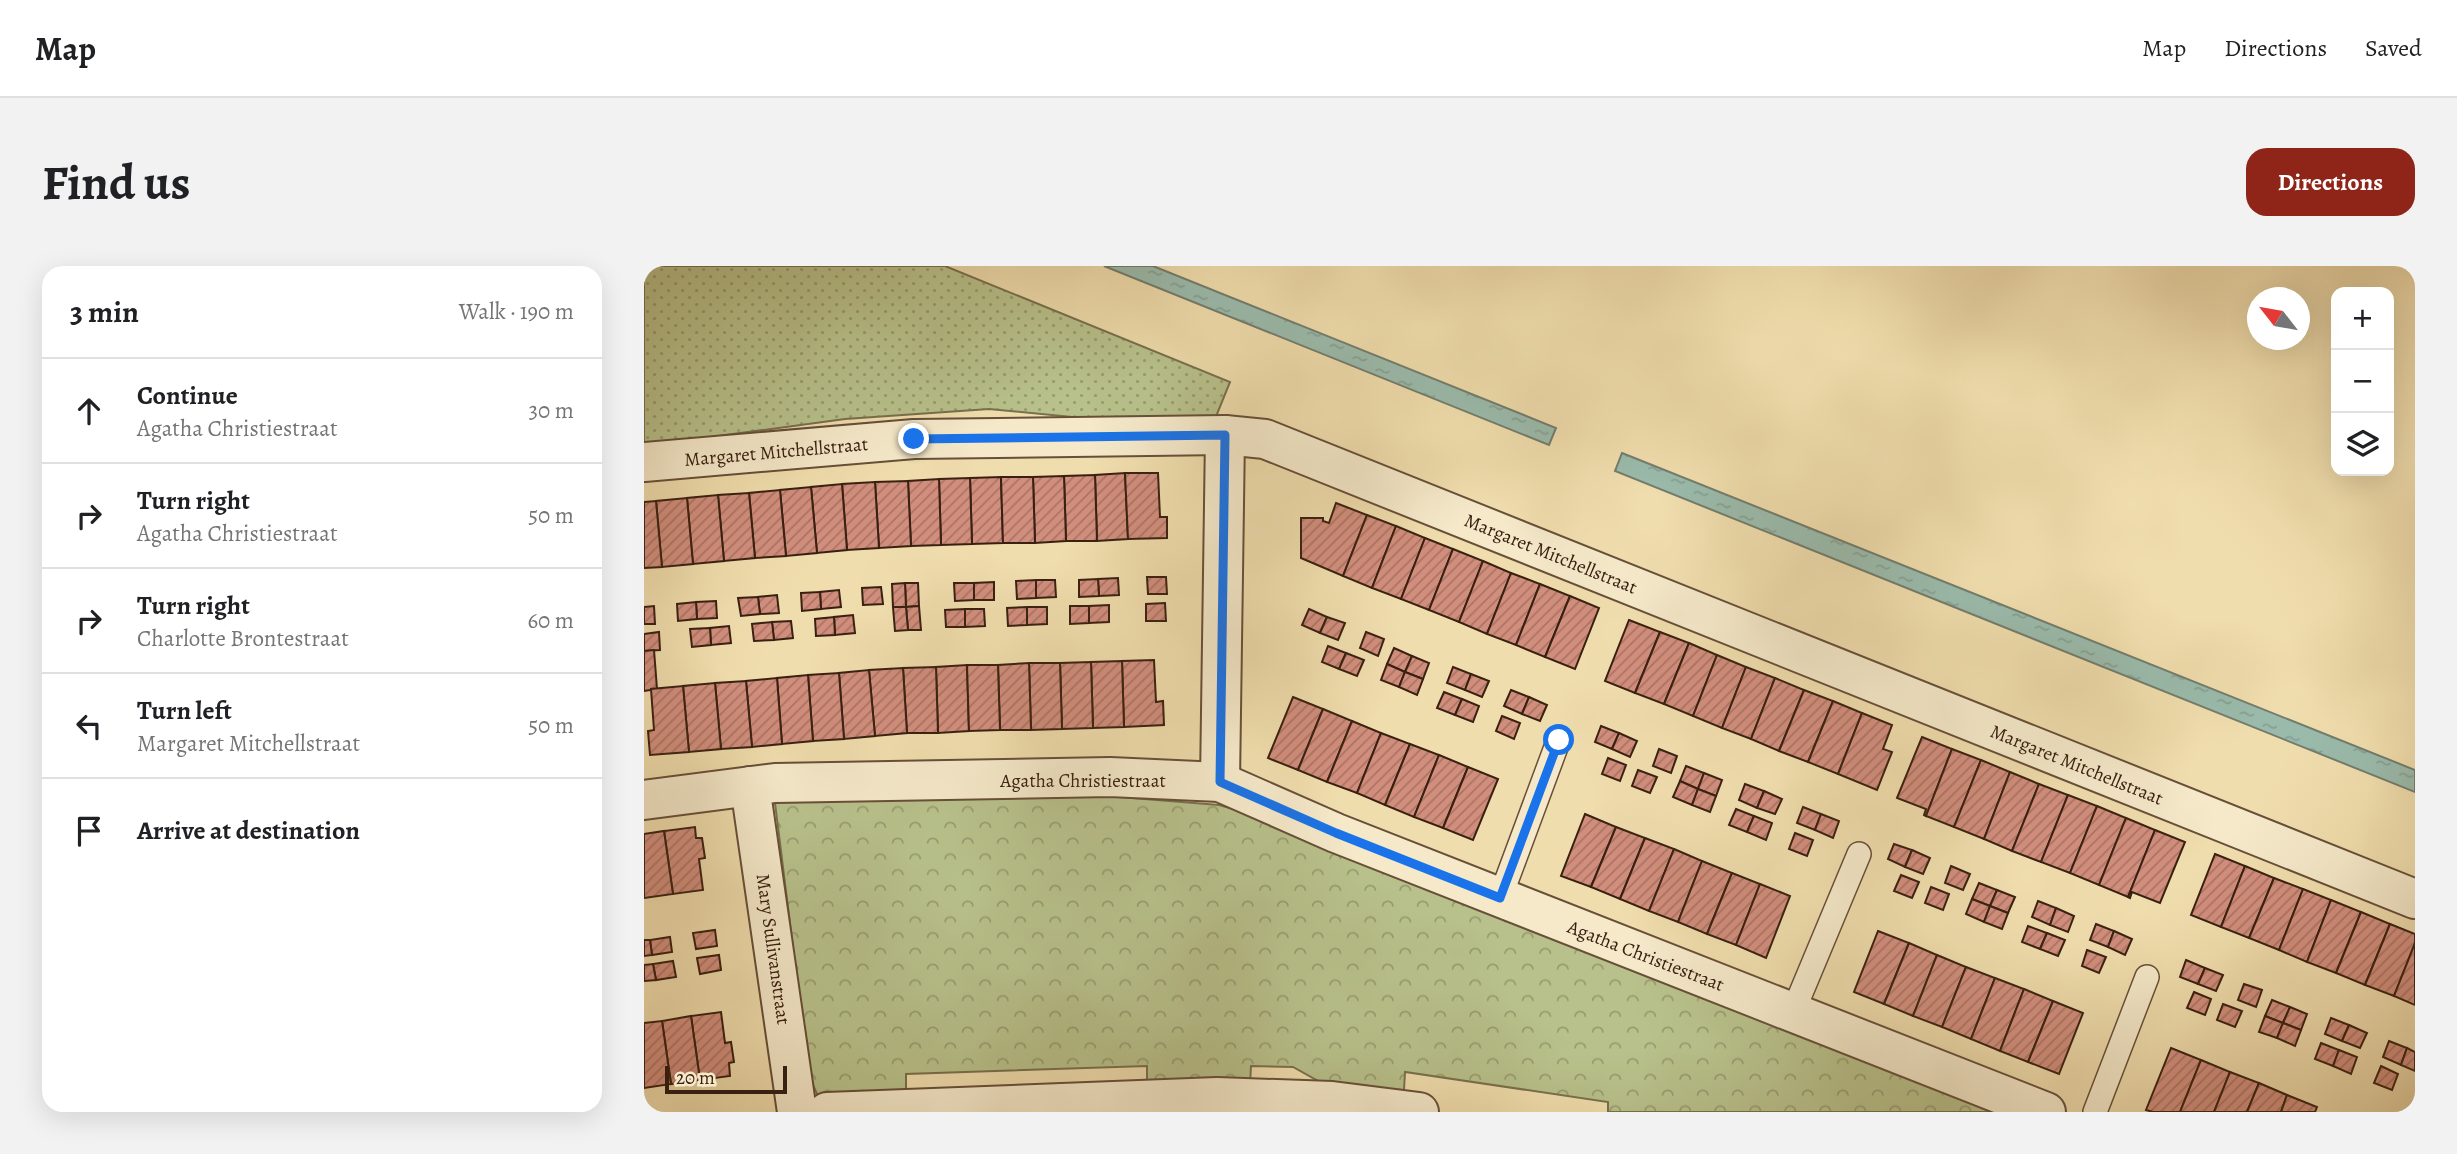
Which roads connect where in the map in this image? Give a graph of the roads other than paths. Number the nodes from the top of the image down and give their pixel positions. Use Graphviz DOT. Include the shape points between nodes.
graph roads {
  1 [pos="1225,435"];
  2 [pos="644,462"];
  3 [pos="1559,740"];
  4 [pos="1220,782"];
  5 [pos="750,786"];
  6 [pos="644,800"];
  7 [pos="1859,854"];
  8 [pos="1500,898"];
  9 [pos="2415,899"];
  10 [pos="2147,977"];
  11 [pos="1793,1012"];
  12 [pos="1217,1105"];
  13 [pos="797,1112"];
  14 [pos="829,1112"];
  15 [pos="1419,1112"];
  16 [pos="2046,1112"];
  17 [pos="2095,1112"];
  1 -- 2 [label="street, Margaret Mitchellstraat" via="914,439"];
  1 -- 4 [label="street"];
  1 -- 9 [label="street, Margaret Mitchellstraat" via="1278,444"];
  3 -- 8 [label="lane"];
  4 -- 5 [label="street, Agatha Christiestraat" via="1110,777"];
  4 -- 8 [label="street, Agatha Christiestraat"];
  5 -- 6 [label="street, Agatha Christiestraat"];
  5 -- 13 [label="street, Mary Sullivanstraat"];
  7 -- 11 [label="lane"];
  8 -- 11 [label="street, Agatha Christiestraat"];
  10 -- 17 [label="lane"];
  11 -- 16 [label="street, Agatha Christiestraat"];
  12 -- 14 [label="street"];
  12 -- 15 [label="street" via="1332,1101"];
}
